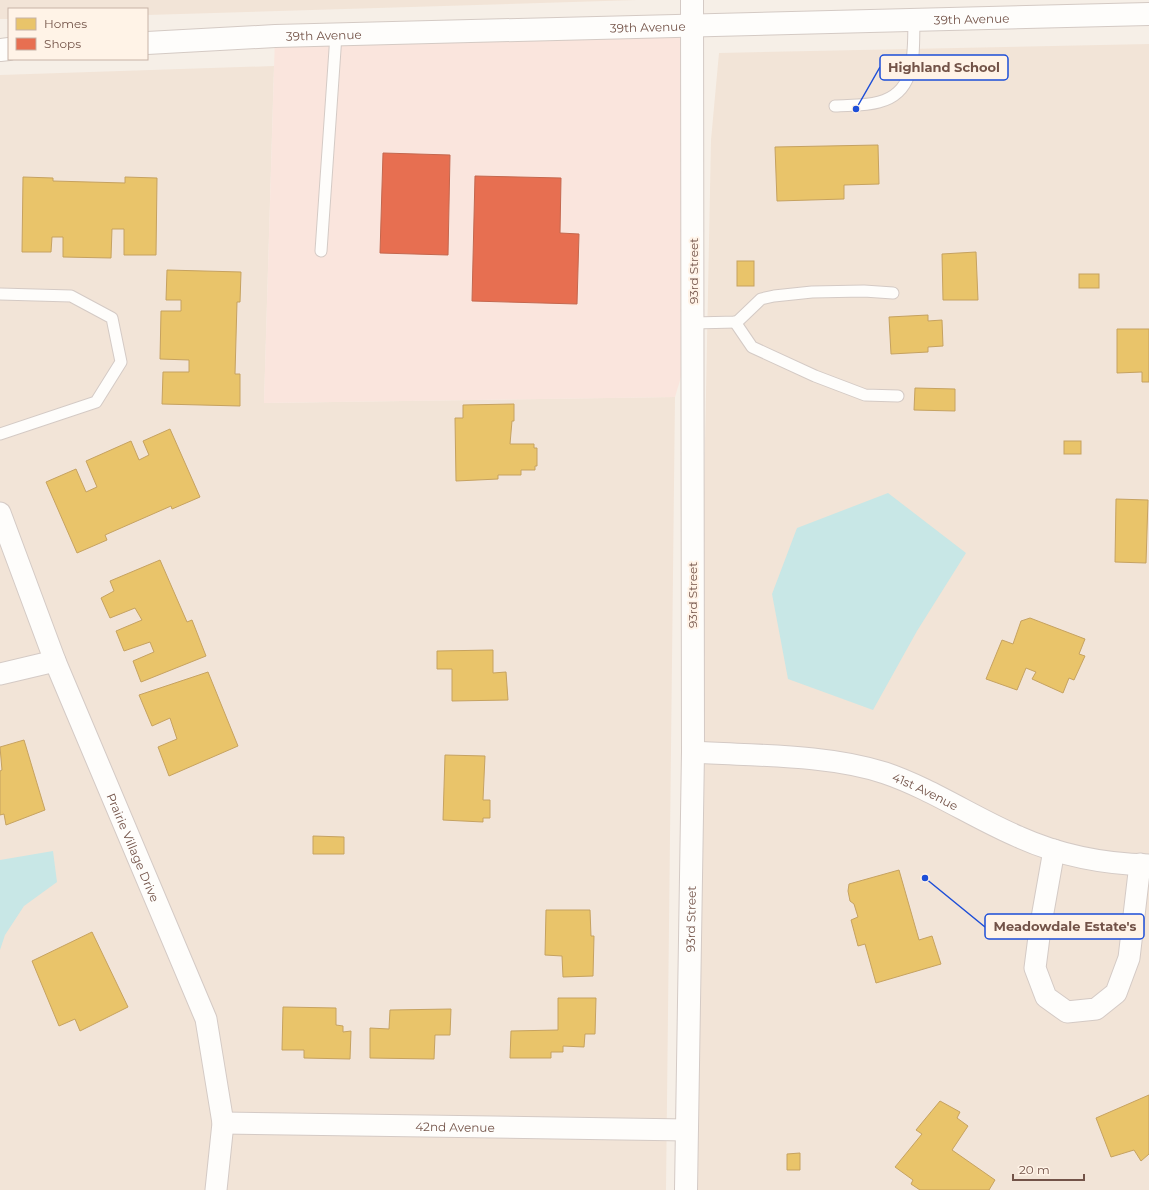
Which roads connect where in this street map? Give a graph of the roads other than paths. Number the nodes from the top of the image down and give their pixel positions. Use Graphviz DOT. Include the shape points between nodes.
graph roads {
  1 [pos="692,0"];
  2 [pos="1149,14"];
  3 [pos="914,19"];
  4 [pos="691,25"];
  5 [pos="336,35"];
  6 [pos="148,43"];
  7 [pos="835,106"];
  8 [pos="321,251"];
  9 [pos="893,293"];
  10 [pos="0,294"];
  11 [pos="735,322"];
  12 [pos="693,323"];
  13 [pos="898,396"];
  14 [pos="0,434"];
  15 [pos="0,513"];
  16 [pos="55,661"];
  17 [pos="0,674"];
  18 [pos="693,752"];
  19 [pos="1054,850"];
  20 [pos="1145,864"];
  21 [pos="223,1124"];
  22 [pos="687,1130"];
  23 [pos="216,1190"];
  24 [pos="686,1190"];
  1 -- 4 [label="street, 93rd Street"];
  2 -- 3 [label="street, 39th Avenue"];
  3 -- 4 [label="street, 39th Avenue"];
  3 -- 7 [label="lane" via="912,65 900,92 891,99 877,103"];
  4 -- 5 [label="street, 39th Avenue"];
  4 -- 12 [label="street, 93rd Street"];
  5 -- 6 [label="street, 39th Avenue"];
  5 -- 8 [label="lane"];
  9 -- 11 [label="lane" via="812,292 774,296 761,299"];
  10 -- 14 [label="lane" via="71,296 112,318 121,362 96,402"];
  11 -- 12 [label="lane"];
  11 -- 13 [label="lane" via="752,346 815,376 865,395"];
  12 -- 18 [label="street, 93rd Street"];
  15 -- 16 [label="street, Prairie Village Drive"];
  16 -- 17 [label="street"];
  16 -- 21 [label="street, Prairie Village Drive" via="206,1018"];
  18 -- 19 [label="street, 41st Avenue" via="833,761 885,773 930,792 1019,837"];
  18 -- 22 [label="street, 93rd Street"];
  19 -- 20 [label="street, 41st Avenue" via="1091,858"];
  19 -- 20 [label="street" via="1036,968 1046,997 1067,1012 1096,1010 1116,993 1129,958"];
  21 -- 22 [label="street, 42nd Avenue"];
  21 -- 23 [label="street, Prairie Village Drive"];
  22 -- 24 [label="street, 93rd Street"];
}
